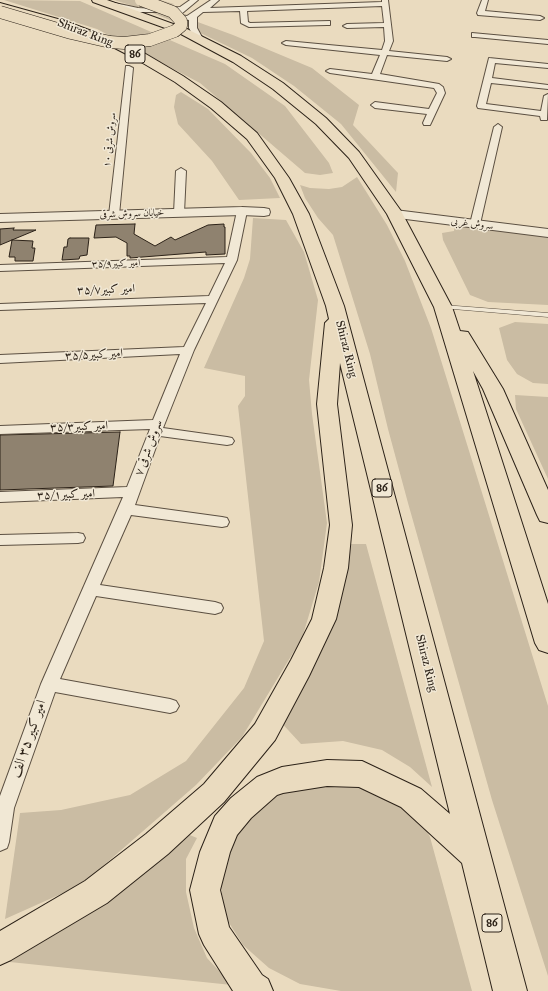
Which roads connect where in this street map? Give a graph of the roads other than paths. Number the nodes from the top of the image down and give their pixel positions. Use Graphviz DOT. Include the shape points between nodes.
graph roads {
  1 [pos="97,0"];
  2 [pos="141,0"];
  3 [pos="195,0"];
  4 [pos="216,0"];
  5 [pos="485,0"];
  6 [pos="385,2"];
  7 [pos="110,4"];
  8 [pos="0,6"];
  9 [pos="182,9"];
  10 [pos="243,9"];
  11 [pos="201,10"];
  12 [pos="0,12"];
  13 [pos="193,16"];
  14 [pos="540,18"];
  15 [pos="0,20"];
  16 [pos="327,24"];
  17 [pos="387,24"];
  18 [pos="347,26"];
  19 [pos="475,35"];
  20 [pos="199,39"];
  21 [pos="548,42"];
  22 [pos="286,43"];
  23 [pos="385,52"];
  24 [pos="447,59"];
  25 [pos="134,62"];
  26 [pos="548,66"];
  27 [pos="330,72"];
  28 [pos="378,77"];
  29 [pos="487,80"];
  30 [pos="548,87"];
  31 [pos="548,96"];
  32 [pos="375,106"];
  33 [pos="433,112"];
  34 [pos="427,123"];
  35 [pos="498,127"];
  36 [pos="181,171"];
  37 [pos="242,211"];
  38 [pos="264,212"];
  39 [pos="179,213"];
  40 [pos="395,214"];
  41 [pos="114,215"];
  42 [pos="0,218"];
  43 [pos="475,224"];
  44 [pos="548,233"];
  45 [pos="232,260"];
  46 [pos="0,268"];
  47 [pos="213,299"];
  48 [pos="335,306"];
  49 [pos="0,307"];
  50 [pos="443,307"];
  51 [pos="548,315"];
  52 [pos="188,350"];
  53 [pos="0,360"];
  54 [pos="156,427"];
  55 [pos="0,430"];
  56 [pos="227,441"];
  57 [pos="131,492"];
  58 [pos="0,497"];
  59 [pos="126,509"];
  60 [pos="548,514"];
  61 [pos="222,522"];
  62 [pos="78,538"];
  63 [pos="0,540"];
  64 [pos="90,589"];
  65 [pos="215,608"];
  66 [pos="548,644"];
  67 [pos="49,684"];
  68 [pos="170,706"];
  69 [pos="0,842"];
  70 [pos="474,854"];
  71 [pos="0,949"];
  72 [pos="256,991"];
  73 [pos="510,991"];
  1 -- 7 [label="highway"];
  2 -- 12 [label="highway, bridge" via="173,12 182,21 181,26 175,31 150,40 110,42"];
  3 -- 9 [label="street"];
  4 -- 11 [label="street"];
  5 -- 14 [label="street" via="481,12"];
  6 -- 10 [label="street"];
  6 -- 17 [label="street"];
  7 -- 9 [label="street" via="145,10"];
  7 -- 20 [label="highway"];
  8 -- 25 [label="highway, Shiraz Ring / 86" via="78,28 109,41"];
  9 -- 13 [label="street" via="175,14 176,16"];
  10 -- 11 [label="street"];
  10 -- 16 [label="street" via="245,23 249,25"];
  11 -- 13 [label="street"];
  13 -- 20 [label="street" via="193,28"];
  15 -- 25 [label="highway" via="105,49"];
  17 -- 18 [label="street"];
  17 -- 23 [label="street" via="389,41"];
  19 -- 21 [label="street"];
  20 -- 40 [label="highway" via="237,59 278,86 321,121 354,155"];
  22 -- 23 [label="street"];
  23 -- 24 [label="street"];
  23 -- 28 [label="street" via="376,74"];
  25 -- 41 [label="street, سروش شرقی ۱۰"];
  25 -- 48 [label="highway, Shiraz Ring / 86" via="179,79 216,105 252,136 282,178 301,214"];
  26 -- 29 [label="street" via="492,60"];
  27 -- 28 [label="street"];
  28 -- 33 [label="street" via="436,86 441,93"];
  29 -- 30 [label="street"];
  29 -- 31 [label="street" via="480,106 545,116"];
  32 -- 33 [label="street"];
  33 -- 34 [label="street"];
  35 -- 43 [label="street"];
  36 -- 39 [label="street"];
  37 -- 38 [label="street, خیابان سروش شرقی"];
  37 -- 39 [label="street, خیابان سروش شرقی"];
  37 -- 45 [label="street, سروش شرقی ۷"];
  39 -- 41 [label="street, خیابان سروش شرقی"];
  40 -- 43 [label="street, سروش غربی"];
  40 -- 50 [label="highway"];
  41 -- 42 [label="street, خیابان سروش شرقی"];
  43 -- 44 [label="street, سروش غربی"];
  45 -- 46 [label="street, امیر کبیر۳۵/۹"];
  45 -- 47 [label="street, سروش شرقی ۷"];
  47 -- 49 [label="street, امیر کبیر۳۵/۷"];
  47 -- 52 [label="street, سروش شرقی ۷"];
  48 -- 70 [label="highway, Shiraz Ring / 86"];
  48 -- 71 [label="highway" via="327,404 341,525 336,568 324,619 300,668 264,732 214,793 158,844 96,892"];
  50 -- 51 [label="lane"];
  50 -- 60 [label="highway" via="492,389"];
  50 -- 66 [label="highway"];
  52 -- 53 [label="street, امیر کبیر۳۵/۵"];
  52 -- 54 [label="street, سروش شرقی ۷"];
  54 -- 55 [label="street, امیر کبیر۳۵/۳"];
  54 -- 56 [label="street, امیر کبیر۳۵/۳"];
  54 -- 57 [label="street, سروش شرقی ۷"];
  57 -- 58 [label="street, امیر کبیر۳۵/۱"];
  57 -- 59 [label="street, سروش شرقی ۷"];
  59 -- 61 [label="street"];
  59 -- 64 [label="street, سروش شرقی ۷"];
  62 -- 63 [label="street"];
  64 -- 65 [label="street"];
  64 -- 67 [label="street, سروش شرقی ۷"];
  67 -- 68 [label="street"];
  67 -- 69 [label="street, امیر کبیر ۳۵ الف" via="5,808"];
  70 -- 72 [label="highway" via="411,798 362,774 327,773 282,780 267,786 225,826 205,890 215,934 250,987"];
  70 -- 73 [label="highway, 86"];
}
